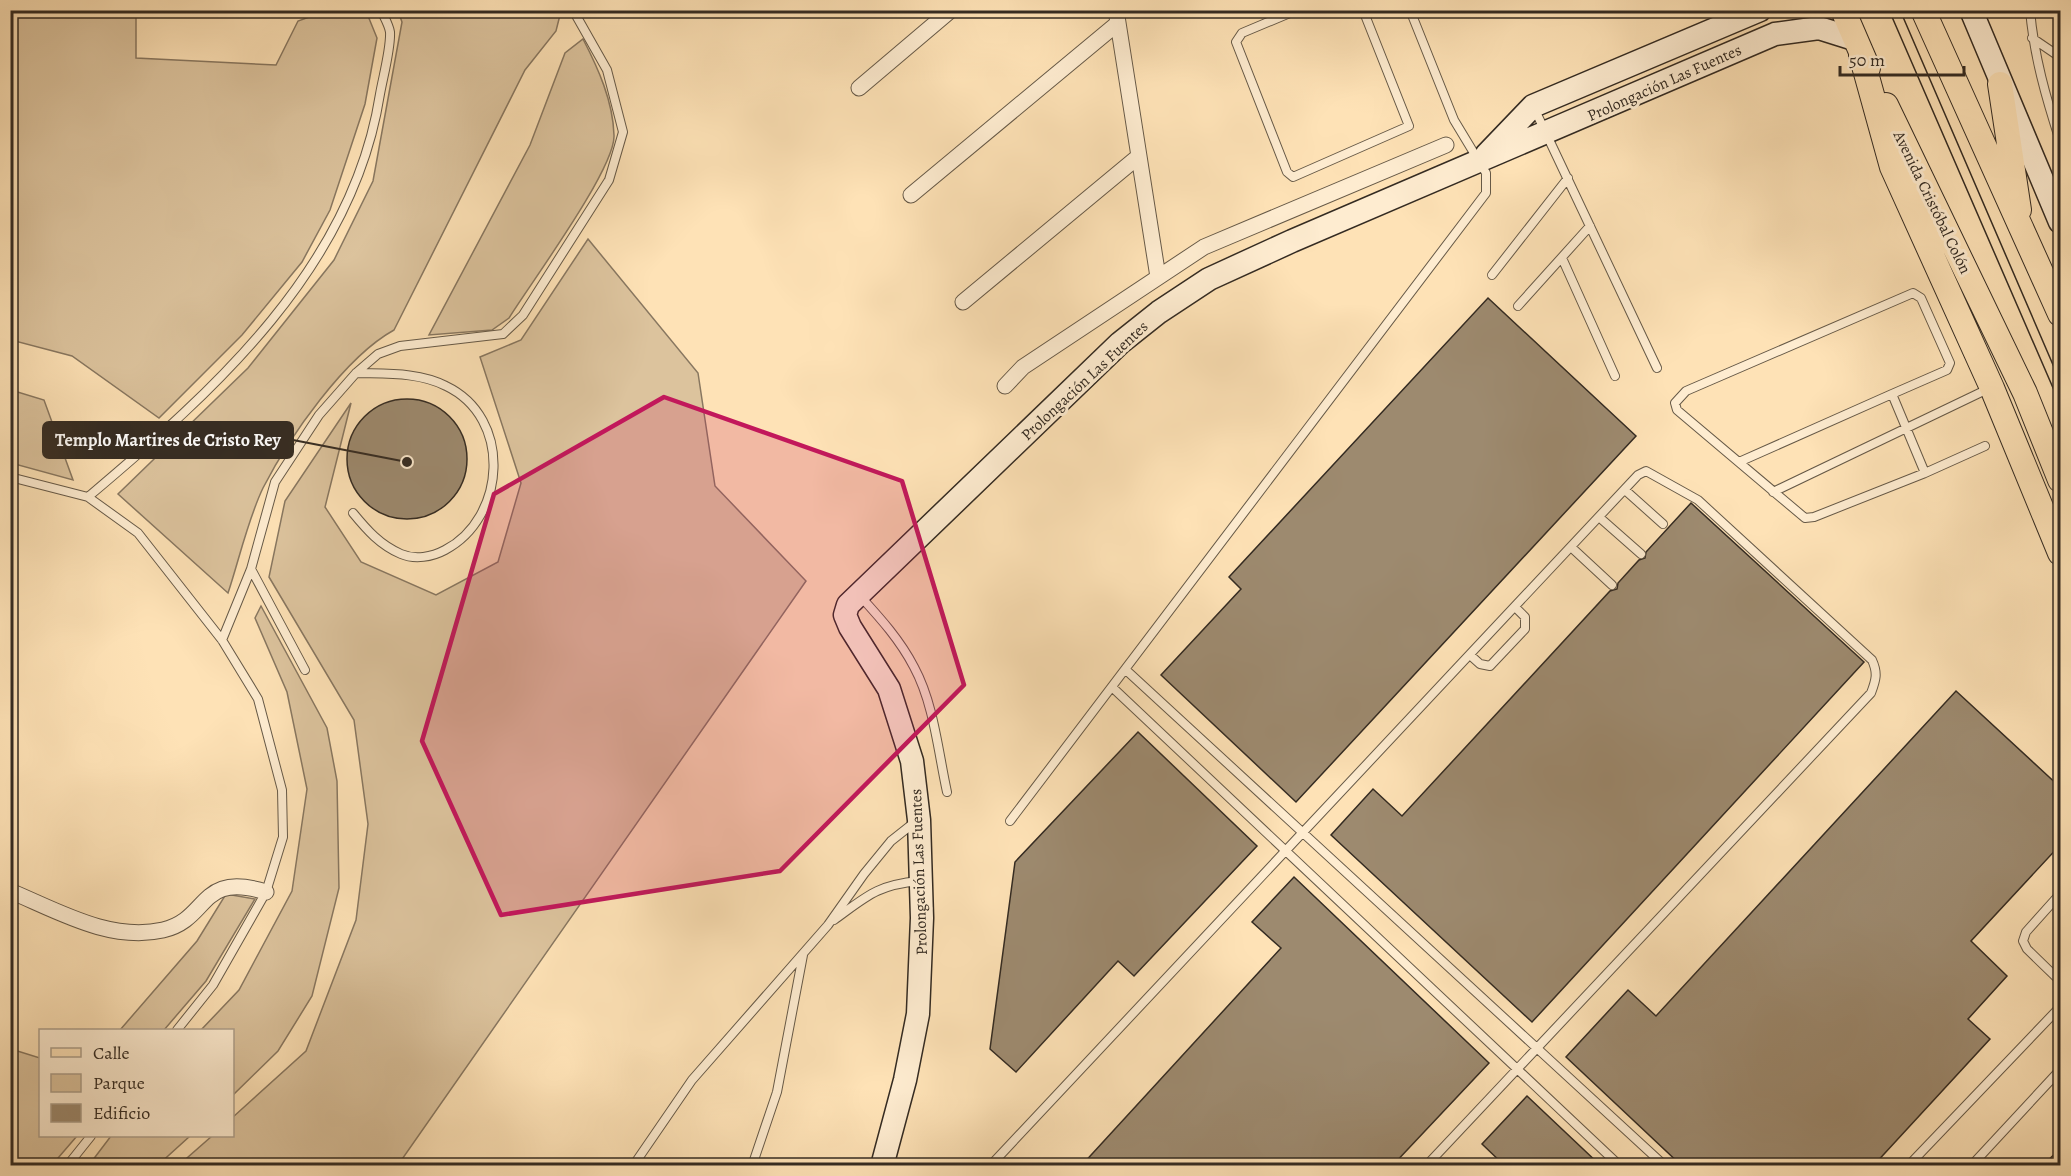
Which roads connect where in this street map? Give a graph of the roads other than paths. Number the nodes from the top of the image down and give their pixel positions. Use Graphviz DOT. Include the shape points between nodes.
graph roads {
  1 [pos="381,10"];
  2 [pos="573,10"];
  3 [pos="951,10"];
  4 [pos="1297,10"];
  5 [pos="1363,10"];
  6 [pos="1410,10"];
  7 [pos="1760,10"];
  8 [pos="1843,10"];
  9 [pos="1923,10"];
  10 [pos="1971,10"];
  11 [pos="2030,10"];
  12 [pos="1117,16"];
  13 [pos="2032,38"];
  14 [pos="1858,47"];
  15 [pos="2061,57"];
  16 [pos="2000,84"];
  17 [pos="859,88"];
  18 [pos="1533,106"];
  19 [pos="1547,134"];
  20 [pos="2061,141"];
  21 [pos="1446,145"];
  22 [pos="1139,156"];
  23 [pos="1479,162"];
  24 [pos="1568,178"];
  25 [pos="911,195"];
  26 [pos="2061,222"];
  27 [pos="1590,226"];
  28 [pos="2021,230"];
  29 [pos="1562,258"];
  30 [pos="1492,275"];
  31 [pos="1158,277"];
  32 [pos="963,302"];
  33 [pos="1518,306"];
  34 [pos="2061,314"];
  35 [pos="1657,368"];
  36 [pos="356,373"];
  37 [pos="1615,376"];
  38 [pos="1005,386"];
  39 [pos="1992,388"];
  40 [pos="1892,394"];
  41 [pos="1906,428"];
  42 [pos="1985,446"];
  43 [pos="1739,462"];
  44 [pos="1925,473"];
  45 [pos="10,477"];
  46 [pos="2061,480"];
  47 [pos="1625,490"];
  48 [pos="1773,492"];
  49 [pos="88,497"];
  50 [pos="353,513"];
  51 [pos="1599,516"];
  52 [pos="1663,524"];
  53 [pos="1571,547"];
  54 [pos="2061,553"];
  55 [pos="1641,554"];
  56 [pos="251,569"];
  57 [pos="1612,585"];
  58 [pos="858,594"];
  59 [pos="1515,607"];
  60 [pos="222,640"];
  61 [pos="1470,655"];
  62 [pos="305,670"];
  63 [pos="1126,670"];
  64 [pos="1113,688"];
  65 [pos="946,792"];
  66 [pos="919,820"];
  67 [pos="1010,821"];
  68 [pos="1304,833"];
  69 [pos="1286,851"];
  70 [pos="920,881"];
  71 [pos="10,891"];
  72 [pos="266,892"];
  73 [pos="2061,894"];
  74 [pos="828,925"];
  75 [pos="803,955"];
  76 [pos="2061,981"];
  77 [pos="2061,1007"];
  78 [pos="178,1029"];
  79 [pos="1537,1048"];
  80 [pos="1517,1069"];
  81 [pos="2061,1070"];
  82 [pos="90,1137"];
  83 [pos="67,1166"];
  84 [pos="633,1166"];
  85 [pos="753,1166"];
  86 [pos="882,1166"];
  87 [pos="990,1166"];
  88 [pos="1426,1166"];
  89 [pos="1620,1166"];
  90 [pos="1665,1166"];
  91 [pos="1908,1166"];
  92 [pos="1971,1166"];
  1 -- 49 [label="lane" via="390,31 377,113 348,205 310,272 176,424"];
  2 -- 36 [label="lane" via="607,70 623,132 609,180 523,315 503,334 400,346 378,354"];
  3 -- 17 [label="street"];
  4 -- 5 [label="lane" via="1242,33 1236,42 1287,172 1293,177 1409,126"];
  6 -- 23 [label="lane" via="1454,120"];
  7 -- 18 [label="street, Prolongación Las Fuentes"];
  8 -- 14 [label="main road, Avenida Cristóbal Colón"];
  9 -- 28 [label="main road"];
  10 -- 16 [label="street"];
  11 -- 13 [label="lane"];
  12 -- 22 [label="street"];
  12 -- 25 [label="street"];
  13 -- 15 [label="lane"];
  13 -- 20 [label="lane"];
  14 -- 19 [label="street, Prolongación Las Fuentes" via="1819,28 1775,34"];
  14 -- 39 [label="main road" via="1892,168"];
  14 -- 46 [label="main road, Avenida Cristóbal Colón" via="2025,393"];
  16 -- 26 [label="street"];
  16 -- 28 [label="main road"];
  18 -- 19 [label="lane"];
  18 -- 23 [label="street, Prolongación Las Fuentes"];
  19 -- 23 [label="street, Prolongación Las Fuentes"];
  19 -- 24 [label="lane"];
  21 -- 31 [label="street" via="1204,247"];
  22 -- 31 [label="street"];
  22 -- 32 [label="street"];
  23 -- 58 [label="street, Prolongación Las Fuentes" via="1209,279 1159,312 1120,343"];
  23 -- 63 [label="lane" via="1486,173 1486,193"];
  24 -- 27 [label="lane"];
  24 -- 30 [label="lane"];
  27 -- 29 [label="lane"];
  27 -- 35 [label="lane"];
  28 -- 34 [label="main road"];
  29 -- 33 [label="lane"];
  29 -- 37 [label="lane"];
  31 -- 38 [label="street" via="1023,367"];
  36 -- 50 [label="lane" via="417,376 447,386 472,405 488,430 496,470 486,509 463,540 431,557 403,555 375,539"];
  36 -- 56 [label="lane" via="319,416 275,482"];
  39 -- 41 [label="lane"];
  39 -- 54 [label="main road"];
  40 -- 41 [label="lane"];
  40 -- 43 [label="lane"];
  40 -- 43 [label="lane" via="1947,370 1950,365 1916,294 1680,396 1675,403 1680,414"];
  41 -- 44 [label="lane"];
  41 -- 48 [label="lane"];
  42 -- 44 [label="lane"];
  43 -- 48 [label="lane"];
  44 -- 48 [label="lane" via="1809,518 1800,516"];
  45 -- 49 [label="lane"];
  47 -- 51 [label="lane"];
  47 -- 52 [label="lane"];
  47 -- 79 [label="lane" via="1646,471 1698,500 1872,660 1876,680 1871,693"];
  49 -- 60 [label="lane" via="138,533"];
  51 -- 53 [label="lane"];
  51 -- 55 [label="lane"];
  53 -- 57 [label="lane"];
  53 -- 59 [label="lane"];
  56 -- 60 [label="lane"];
  56 -- 62 [label="lane"];
  58 -- 65 [label="lane, Prolongación Las Fuentes" via="898,640 915,668 934,727"];
  58 -- 66 [label="street, Prolongación Las Fuentes" via="845,615 889,689 912,761"];
  59 -- 61 [label="lane"];
  59 -- 61 [label="lane" via="1527,622 1518,637 1490,666 1480,664"];
  60 -- 72 [label="lane" via="258,699 282,790 283,837"];
  61 -- 68 [label="lane"];
  63 -- 64 [label="lane"];
  63 -- 68 [label="lane"];
  64 -- 67 [label="lane"];
  64 -- 69 [label="lane"];
  66 -- 70 [label="street, Prolongación Las Fuentes"];
  66 -- 74 [label="lane" via="885,849"];
  68 -- 69 [label="lane"];
  68 -- 79 [label="lane"];
  69 -- 80 [label="lane"];
  69 -- 87 [label="lane"];
  70 -- 74 [label="lane" via="876,890"];
  70 -- 86 [label="street, Prolongación Las Fuentes" via="922,956 918,1014"];
  71 -- 72 [label="street" via="84,923 133,934 165,930 190,915 208,895 228,887 245,885"];
  72 -- 78 [label="lane" via="213,985"];
  73 -- 76 [label="lane" via="2023,940 2027,949"];
  74 -- 75 [label="lane"];
  75 -- 84 [label="lane" via="692,1080"];
  75 -- 85 [label="lane" via="777,1092"];
  77 -- 91 [label="lane"];
  79 -- 80 [label="lane"];
  79 -- 90 [label="lane"];
  80 -- 88 [label="lane"];
  80 -- 89 [label="lane"];
  81 -- 92 [label="lane"];
  82 -- 83 [label="lane"];
}
